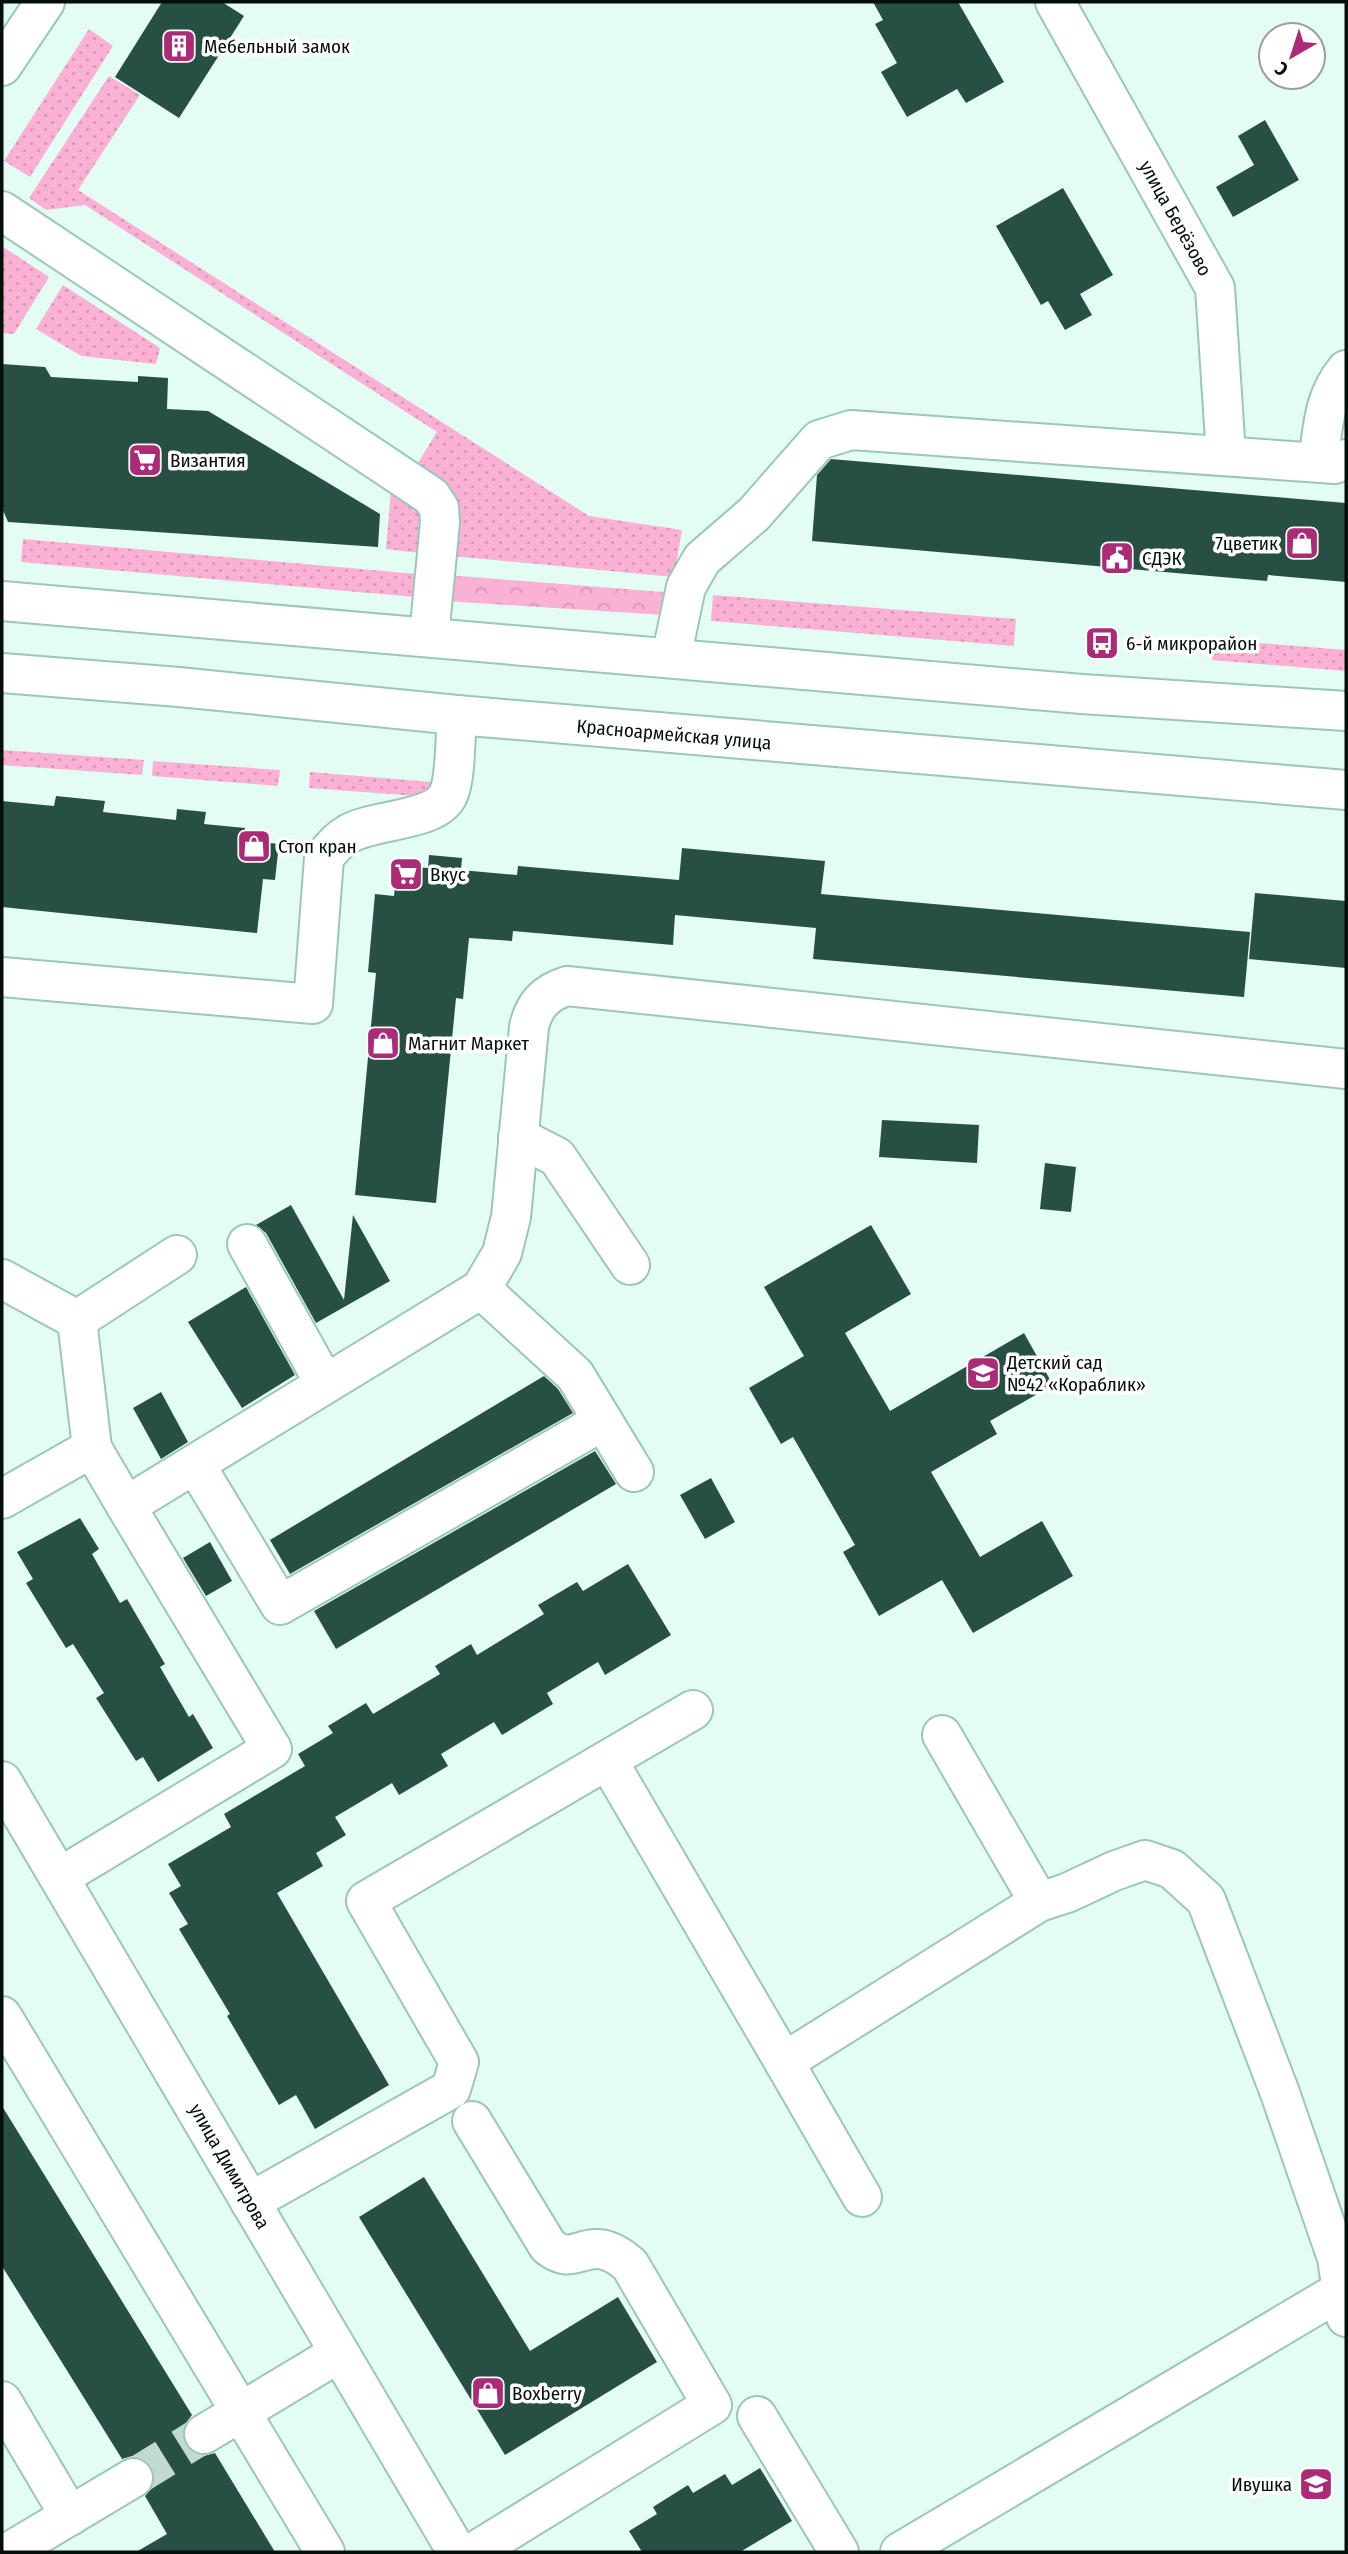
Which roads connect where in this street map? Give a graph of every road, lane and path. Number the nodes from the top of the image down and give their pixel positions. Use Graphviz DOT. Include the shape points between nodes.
graph roads {
  1 [pos="45,2"];
  2 [pos="1055,2"];
  3 [pos="2,66"];
  4 [pos="2,211"];
  5 [pos="1346,370"];
  6 [pos="1226,455"];
  7 [pos="1332,461"];
  8 [pos="2,601"];
  9 [pos="429,637"];
  10 [pos="671,658"];
  11 [pos="2,673"];
  12 [pos="1346,711"];
  13 [pos="457,715"];
  14 [pos="1346,790"];
  15 [pos="2,977"];
  16 [pos="1346,1069"];
  17 [pos="518,1136"];
  18 [pos="247,1244"];
  19 [pos="177,1255"];
  20 [pos="630,1265"];
  21 [pos="2,1279"];
  22 [pos="481,1289"];
  23 [pos="78,1321"];
  24 [pos="325,1384"];
  25 [pos="603,1421"];
  26 [pos="92,1448"];
  27 [pos="195,1464"];
  28 [pos="634,1472"];
  29 [pos="2,1499"];
  30 [pos="125,1506"];
  31 [pos="693,1710"];
  32 [pos="942,1735"];
  33 [pos="608,1761"];
  34 [pos="2,1781"];
  35 [pos="14,1830"];
  36 [pos="60,1877"];
  37 [pos="1039,1902"];
  38 [pos="2,2016"];
  39 [pos="784,2062"];
  40 [pos="472,2121"];
  41 [pos="862,2197"];
  42 [pos="250,2202"];
  43 [pos="1344,2304"];
  44 [pos="339,2353"];
  45 [pos="2,2401"];
  46 [pos="240,2413"];
  47 [pos="757,2416"];
  48 [pos="204,2434"];
  49 [pos="133,2478"];
  50 [pos="70,2516"];
  51 [pos="9,2552"];
  52 [pos="325,2552"];
  53 [pos="457,2552"];
  54 [pos="474,2552"];
  55 [pos="839,2552"];
  56 [pos="900,2552"];
  1 -- 3 [label="main road"];
  2 -- 6 [label="main road, улица Берёзово" via="1214,288"];
  4 -- 9 [label="main road" via="431,496 439,508 440,522"];
  5 -- 7 [label="main road" via="1328,399"];
  6 -- 7 [label="main road"];
  6 -- 10 [label="main road" via="851,430 819,440 754,514 702,559 686,587"];
  8 -- 9 [label="main road"];
  9 -- 10 [label="main road"];
  10 -- 12 [label="main road" via="1082,694"];
  11 -- 13 [label="main road, Красноармейская улица"];
  13 -- 14 [label="main road, Красноармейская улица"];
  13 -- 15 [label="main road" via="451,786 440,806 349,833 324,858 313,1004"];
  16 -- 17 [label="main road" via="567,986 552,991 533,1012 528,1027"];
  17 -- 20 [label="main road" via="557,1157"];
  17 -- 22 [label="main road" via="511,1217 502,1253"];
  18 -- 24 [label="main road"];
  19 -- 23 [label="main road"];
  21 -- 23 [label="main road"];
  22 -- 24 [label="main road"];
  22 -- 25 [label="main road" via="575,1375"];
  23 -- 26 [label="main road"];
  24 -- 27 [label="main road"];
  25 -- 27 [label="main road" via="280,1605"];
  25 -- 28 [label="main road"];
  26 -- 29 [label="main road"];
  26 -- 30 [label="main road"];
  27 -- 30 [label="main road"];
  30 -- 36 [label="main road" via="272,1749"];
  31 -- 33 [label="main road"];
  32 -- 37 [label="main road"];
  33 -- 39 [label="main road"];
  33 -- 42 [label="main road" via="366,1901 459,2062 451,2089"];
  34 -- 35 [label="main road, улица Димитрова"];
  35 -- 36 [label="main road, улица Димитрова"];
  36 -- 42 [label="main road, улица Димитрова"];
  37 -- 39 [label="main road"];
  37 -- 43 [label="main road" via="1145,1860 1172,1869 1206,1900 1337,2258"];
  38 -- 46 [label="main road"];
  39 -- 41 [label="main road"];
  40 -- 54 [label="main road" via="548,2246 567,2255 609,2251 630,2266 712,2405"];
  42 -- 44 [label="main road, улица Димитрова"];
  43 -- 56 [label="main road"];
  44 -- 46 [label="main road"];
  44 -- 53 [label="main road, улица Димитрова"];
  45 -- 50 [label="main road"];
  46 -- 48 [label="main road"];
  46 -- 52 [label="main road"];
  47 -- 55 [label="main road"];
  49 -- 50 [label="main road"];
  50 -- 51 [label="main road"];
}
